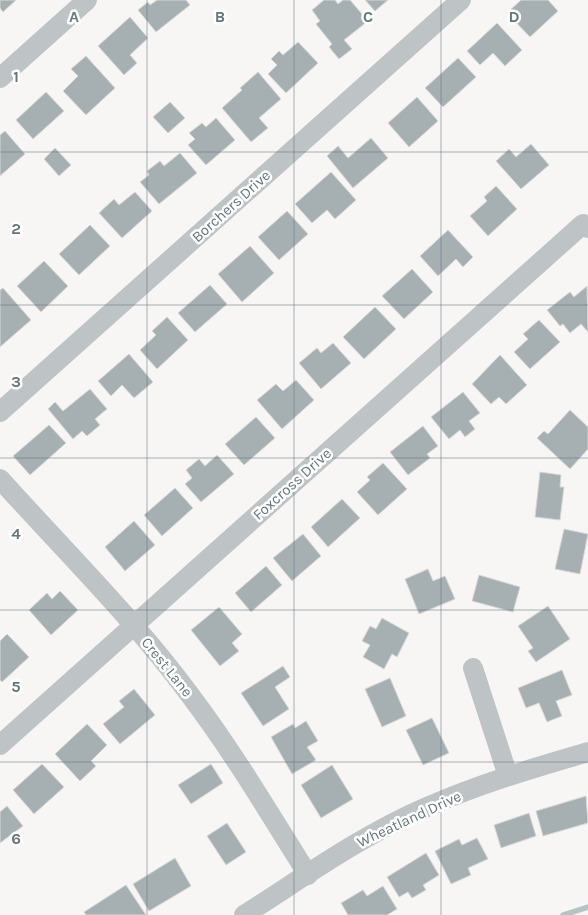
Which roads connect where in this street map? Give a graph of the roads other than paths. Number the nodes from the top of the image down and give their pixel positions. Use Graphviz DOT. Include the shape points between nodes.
graph roads {
  1 [pos="87,0"];
  2 [pos="460,0"];
  3 [pos="0,78"];
  4 [pos="586,226"];
  5 [pos="0,412"];
  6 [pos="0,479"];
  7 [pos="134,626"];
  8 [pos="473,668"];
  9 [pos="0,745"];
  10 [pos="588,752"];
  11 [pos="508,776"];
  12 [pos="308,875"];
  13 [pos="244,915"];
  1 -- 3 [label="street"];
  2 -- 5 [label="street, Borchers Drive"];
  4 -- 7 [label="street, Foxcross Drive"];
  6 -- 7 [label="street, Crest Lane"];
  7 -- 9 [label="street, Foxcross Drive"];
  7 -- 12 [label="street, Crest Lane" via="190,694 248,777"];
  8 -- 11 [label="street"];
  10 -- 11 [label="street, Wheatland Drive"];
  11 -- 12 [label="street, Wheatland Drive" via="426,807 357,843"];
  12 -- 13 [label="street, Wheatland Drive"];
}
